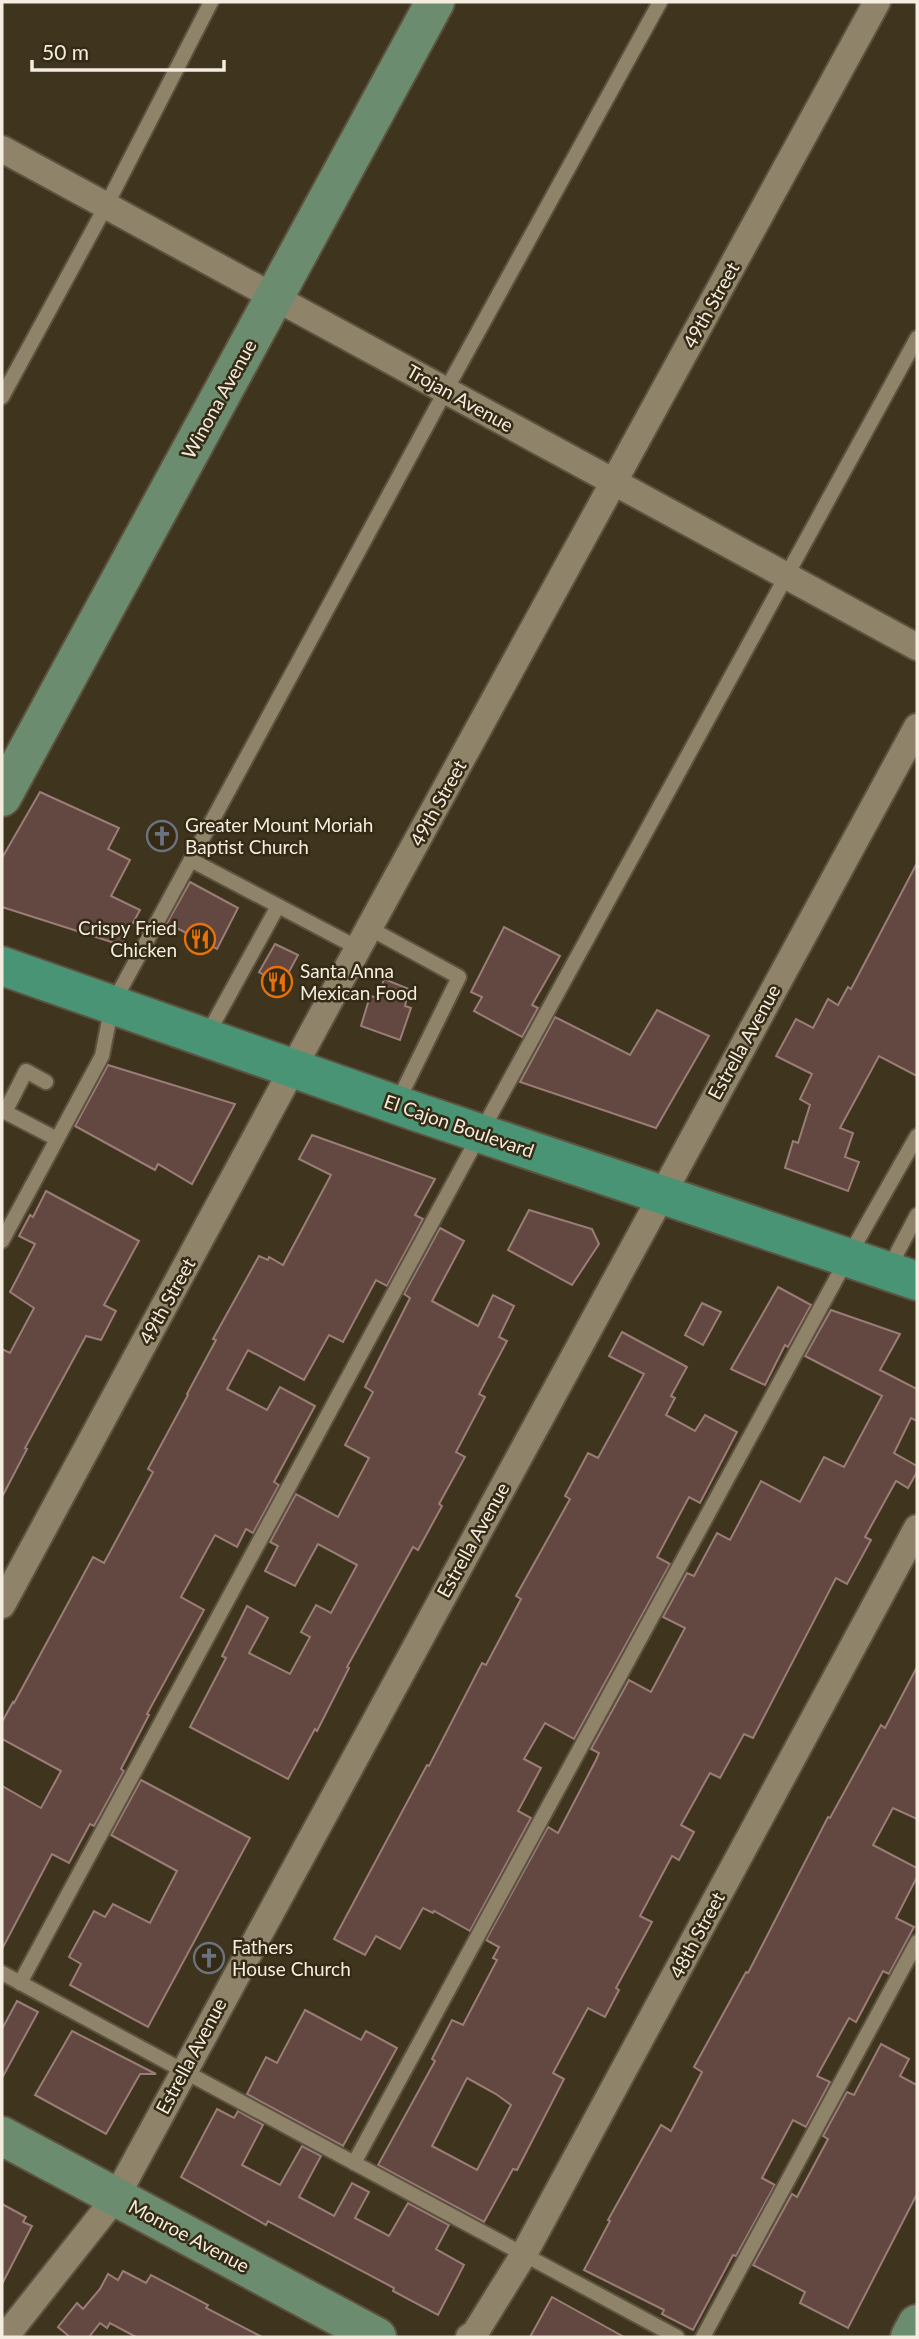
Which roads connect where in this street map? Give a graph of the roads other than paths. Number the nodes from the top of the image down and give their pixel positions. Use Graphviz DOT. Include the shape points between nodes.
graph roads {
  1 [pos="211,2"];
  2 [pos="435,2"];
  3 [pos="660,2"];
  4 [pos="877,2"];
  5 [pos="2,149"];
  6 [pos="106,206"];
  7 [pos="275,298"];
  8 [pos="917,338"];
  9 [pos="446,390"];
  10 [pos="2,397"];
  11 [pos="614,482"];
  12 [pos="785,575"];
  13 [pos="917,647"];
  14 [pos="917,727"];
  15 [pos="2,797"];
  16 [pos="191,860"];
  17 [pos="278,906"];
  18 [pos="363,938"];
  19 [pos="2,966"];
  20 [pos="112,1005"];
  21 [pos="206,1038"];
  22 [pos="293,1068"];
  23 [pos="46,1082"];
  24 [pos="396,1105"];
  25 [pos="480,1134"];
  26 [pos="917,1136"];
  27 [pos="57,1139"];
  28 [pos="661,1194"];
  29 [pos="917,1215"];
  30 [pos="2,1241"];
  31 [pos="847,1259"];
  32 [pos="902,1277"];
  33 [pos="917,1528"];
  34 [pos="2,1605"];
  35 [pos="917,1942"];
  36 [pos="2,1973"];
  37 [pos="20,1983"];
  38 [pos="183,2071"];
  39 [pos="2,2136"];
  40 [pos="354,2163"];
  41 [pos="116,2197"];
  42 [pos="524,2254"];
  43 [pos="917,2324"];
  44 [pos="12,2331"];
  45 [pos="377,2337"];
  46 [pos="469,2337"];
  47 [pos="677,2337"];
  48 [pos="703,2337"];
  49 [pos="910,2337"];
  1 -- 6 [label="lane"];
  2 -- 7 [label="street, Winona Avenue"];
  3 -- 9 [label="lane"];
  4 -- 11 [label="street, 49th Street"];
  5 -- 6 [label="street, Trojan Avenue"];
  6 -- 7 [label="street, Trojan Avenue"];
  6 -- 10 [label="lane"];
  7 -- 9 [label="street, Trojan Avenue"];
  7 -- 15 [label="street, Winona Avenue"];
  8 -- 12 [label="lane"];
  9 -- 11 [label="street, Trojan Avenue"];
  9 -- 16 [label="lane"];
  11 -- 12 [label="street, Trojan Avenue"];
  11 -- 18 [label="street, 49th Street"];
  12 -- 13 [label="street, Trojan Avenue"];
  12 -- 25 [label="lane"];
  14 -- 28 [label="street, Estrella Avenue"];
  16 -- 17 [label="lane"];
  16 -- 20 [label="lane"];
  17 -- 18 [label="lane"];
  17 -- 21 [label="lane"];
  18 -- 22 [label="street, 49th Street"];
  18 -- 24 [label="lane" via="459,977"];
  19 -- 20 [label="main road, El Cajon Boulevard"];
  20 -- 21 [label="main road, El Cajon Boulevard"];
  20 -- 27 [label="lane" via="102,1056"];
  21 -- 22 [label="main road, El Cajon Boulevard"];
  22 -- 24 [label="main road, El Cajon Boulevard"];
  22 -- 34 [label="street, 49th Street"];
  23 -- 27 [label="lane" via="26,1071 5,1112"];
  24 -- 25 [label="main road, El Cajon Boulevard"];
  25 -- 28 [label="main road, El Cajon Boulevard"];
  25 -- 37 [label="lane"];
  26 -- 31 [label="lane"];
  27 -- 30 [label="lane"];
  28 -- 31 [label="main road, El Cajon Boulevard"];
  28 -- 38 [label="street, Estrella Avenue"];
  29 -- 32 [label="lane"];
  31 -- 32 [label="main road, El Cajon Boulevard"];
  31 -- 40 [label="lane"];
  33 -- 42 [label="street, 48th Street"];
  35 -- 48 [label="lane"];
  36 -- 37 [label="lane"];
  37 -- 38 [label="lane"];
  38 -- 40 [label="lane"];
  38 -- 41 [label="street, Estrella Avenue"];
  39 -- 41 [label="street, Monroe Avenue"];
  40 -- 42 [label="lane"];
  41 -- 44 [label="street, Estrella Avenue"];
  41 -- 45 [label="street, Monroe Avenue"];
  42 -- 46 [label="street, 48th Street"];
  42 -- 47 [label="lane"];
  43 -- 49 [label="street"];
}
